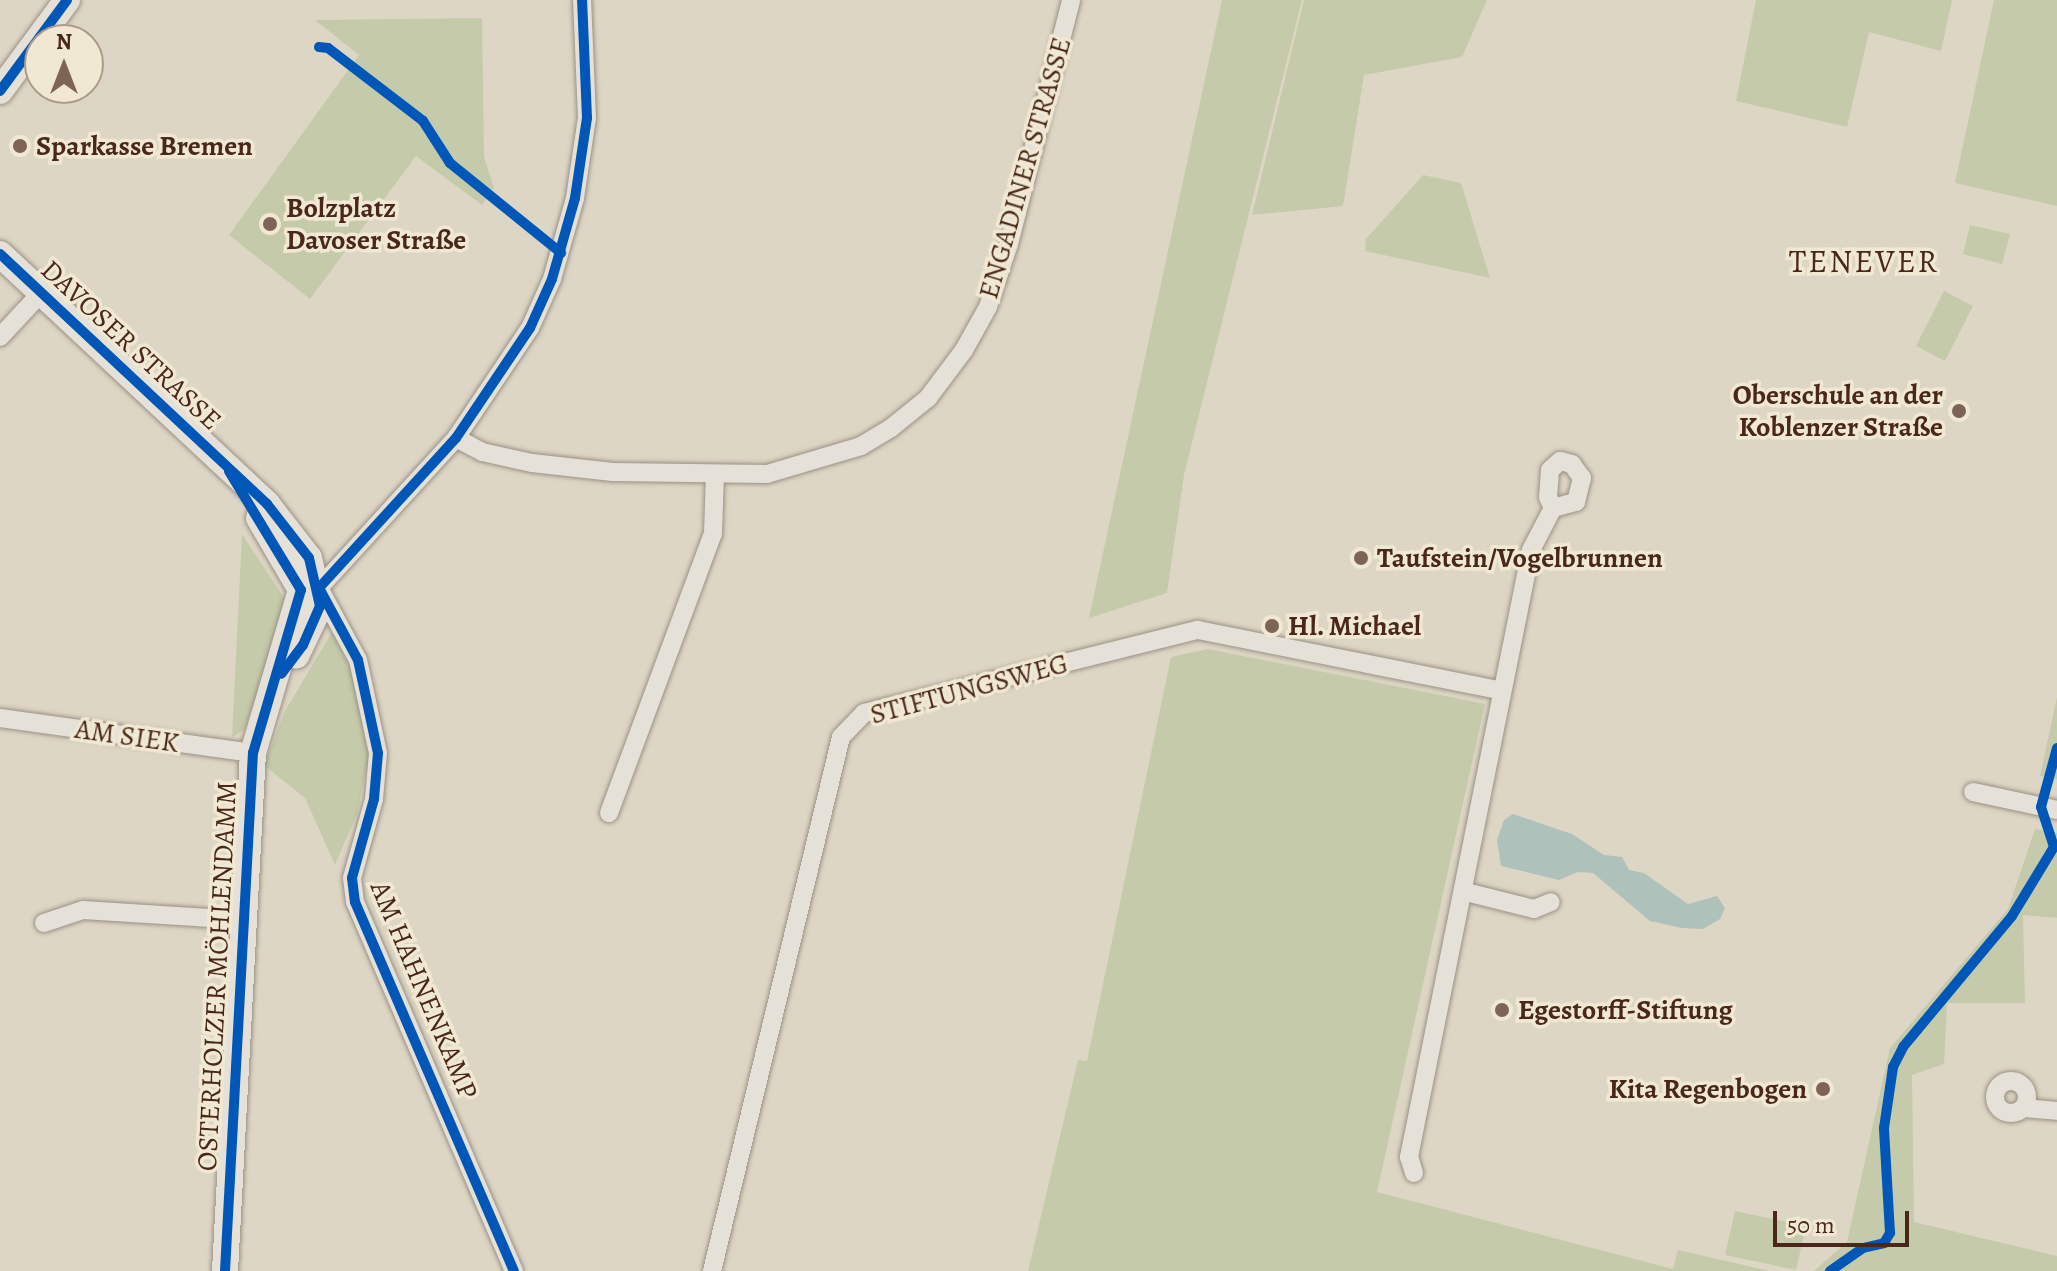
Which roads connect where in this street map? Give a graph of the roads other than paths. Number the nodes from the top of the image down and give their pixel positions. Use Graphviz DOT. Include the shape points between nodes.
graph roads {
  1 [pos="67,0"];
  2 [pos="582,0"];
  3 [pos="1071,0"];
  4 [pos="0,91"];
  5 [pos="0,254"];
  6 [pos="41,293"];
  7 [pos="0,337"];
  8 [pos="456,438"];
  9 [pos="715,474"];
  10 [pos="1553,508"];
  11 [pos="310,589"];
  12 [pos="1502,691"];
  13 [pos="0,718"];
  14 [pos="253,753"];
  15 [pos="1973,792"];
  16 [pos="2057,810"];
  17 [pos="609,813"];
  18 [pos="1466,892"];
  19 [pos="1551,902"];
  20 [pos="244,920"];
  21 [pos="44,923"];
  22 [pos="2024,1108"];
  23 [pos="2057,1111"];
  24 [pos="1414,1173"];
  25 [pos="225,1271"];
  26 [pos="514,1271"];
  27 [pos="712,1271"];
  1 -- 4 [label="main road"];
  2 -- 8 [label="street" via="587,118 567,230 530,328"];
  3 -- 9 [label="street, ENGADINER STRASSE" via="988,307 928,398 861,446 767,474"];
  5 -- 6 [label="main road, DAVOSER STRASSE"];
  6 -- 7 [label="street"];
  6 -- 11 [label="main road, DAVOSER STRASSE" via="284,525 309,558"];
  8 -- 9 [label="street, ENGADINER STRASSE" via="482,452 532,463"];
  8 -- 11 [label="street"];
  9 -- 17 [label="street" via="713,534"];
  10 -- 12 [label="street" via="1531,550"];
  11 -- 14 [label="main road, OSTERHOLZER MÖHLENDAMM" via="320,606 303,645 271,686"];
  11 -- 26 [label="street, AM HAHNENKAMP" via="341,620 358,660 378,753 376,787 352,878 355,902"];
  12 -- 18 [label="street"];
  12 -- 27 [label="street, STIFTUNGSWEG" via="1198,630 864,713 841,737"];
  13 -- 14 [label="street, AM SIEK"];
  14 -- 20 [label="main road, OSTERHOLZER MÖHLENDAMM"];
  15 -- 16 [label="street"];
  18 -- 19 [label="street" via="1534,909"];
  18 -- 24 [label="street" via="1409,1157"];
  20 -- 21 [label="street" via="83,910"];
  20 -- 25 [label="main road, OSTERHOLZER MÖHLENDAMM"];
  22 -- 23 [label="street"];
}
